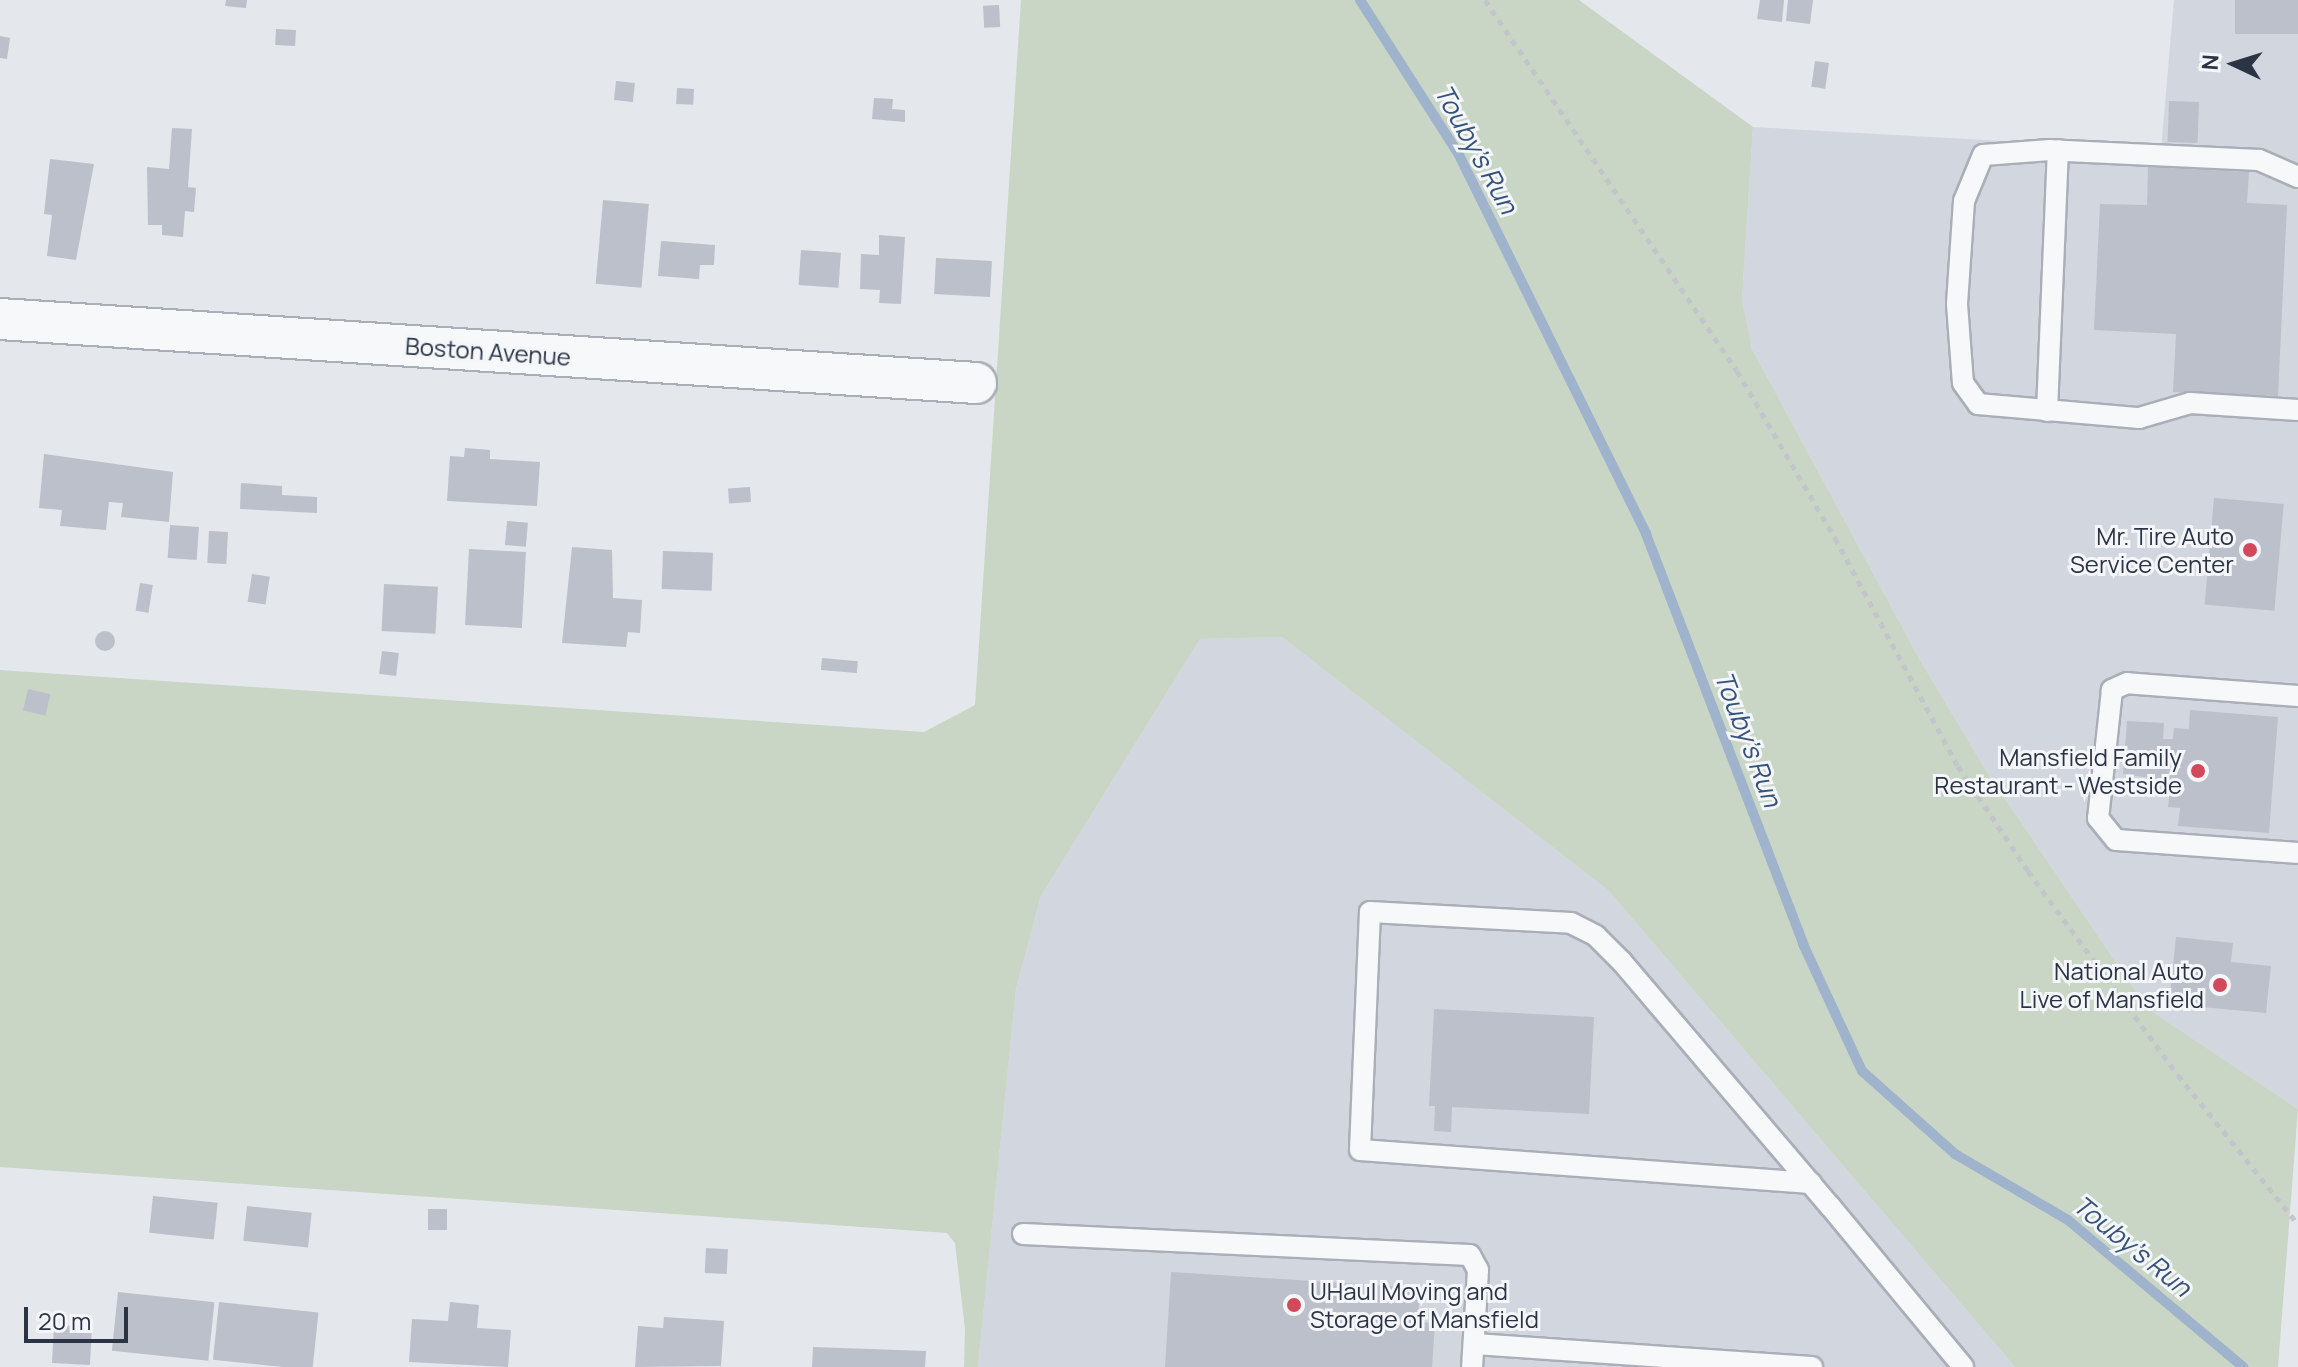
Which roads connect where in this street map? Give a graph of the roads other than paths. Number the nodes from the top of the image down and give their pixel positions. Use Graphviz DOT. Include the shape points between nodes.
graph roads {
  1 [pos="2058,150"];
  2 [pos="2298,177"];
  3 [pos="0,319"];
  4 [pos="976,383"];
  5 [pos="2298,410"];
  6 [pos="2047,411"];
  7 [pos="2298,696"];
  8 [pos="2298,853"];
  9 [pos="1811,1183"];
  10 [pos="1023,1234"];
  11 [pos="1474,1344"];
  12 [pos="1472,1367"];
  13 [pos="1812,1367"];
  14 [pos="1963,1367"];
  1 -- 2 [label="lane" via="2259,160"];
  1 -- 6 [label="lane"];
  1 -- 6 [label="lane" via="1983,155 1964,201 1957,304 1963,383 1978,404"];
  3 -- 4 [label="street, Boston Avenue"];
  5 -- 6 [label="lane" via="2190,403 2139,418"];
  7 -- 8 [label="lane" via="2127,683 2112,690 2098,818 2116,840"];
  9 -- 9 [label="lane" via="1360,1150 1370,912 1571,923 1596,936"];
  9 -- 14 [label="lane"];
  10 -- 11 [label="lane" via="1470,1255 1478,1270"];
  11 -- 12 [label="lane"];
  11 -- 13 [label="lane"];
}
